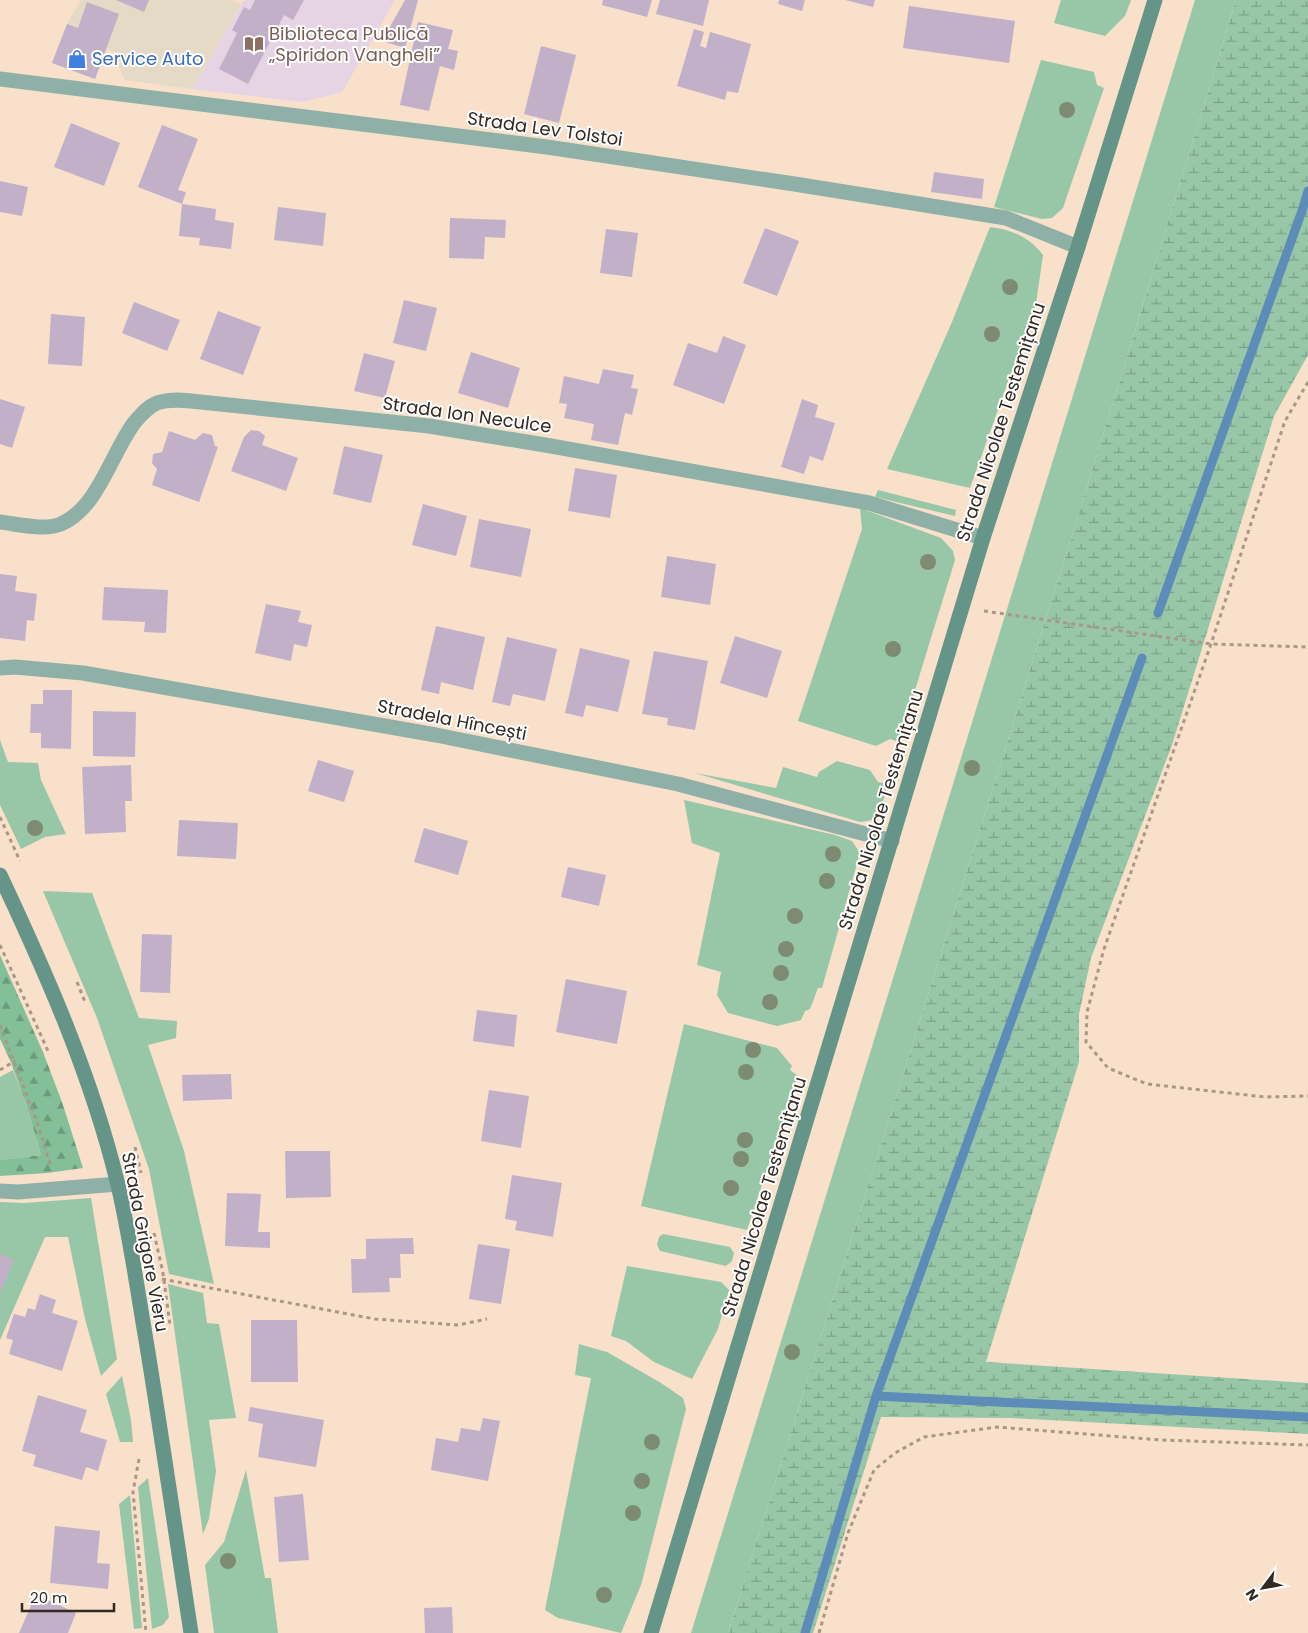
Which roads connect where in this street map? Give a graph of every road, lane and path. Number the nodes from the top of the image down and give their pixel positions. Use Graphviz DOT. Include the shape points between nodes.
graph roads {
  1 [pos="1155,0"];
  2 [pos="0,79"];
  3 [pos="1078,247"];
  4 [pos="1308,382"];
  5 [pos="0,522"];
  6 [pos="983,538"];
  7 [pos="961,608"];
  8 [pos="1211,644"];
  9 [pos="1308,648"];
  10 [pos="0,668"];
  11 [pos="892,841"];
  12 [pos="0,875"];
  13 [pos="0,945"];
  14 [pos="0,1025"];
  15 [pos="52,1060"];
  16 [pos="15,1061"];
  17 [pos="0,1070"];
  18 [pos="1308,1096"];
  19 [pos="118,1184"];
  20 [pos="58,1189"];
  21 [pos="0,1191"];
  22 [pos="136,1275"];
  23 [pos="487,1319"];
  24 [pos="1308,1445"];
  25 [pos="138,1450"];
  26 [pos="146,1633"];
  27 [pos="191,1633"];
  28 [pos="651,1633"];
  29 [pos="819,1633"];
  1 -- 3 [label="main road, Strada Nicolae Testemițanu"];
  2 -- 3 [label="street, Strada Lev Tolstoi" via="547,147 811,186 1006,218"];
  3 -- 6 [label="main road, Strada Nicolae Testemițanu"];
  4 -- 8 [label="path" via="1285,421"];
  5 -- 6 [label="street, Strada Ion Neculce" via="36,527 60,524 77,514 93,495 119,446 144,411 157,403 191,400 429,426 551,446 869,503"];
  6 -- 7 [label="main road, Strada Nicolae Testemițanu"];
  7 -- 8 [label="path"];
  7 -- 11 [label="main road, Strada Nicolae Testemițanu"];
  8 -- 9 [label="path"];
  8 -- 18 [label="path" via="1104,949 1087,1012 1086,1042 1108,1068 1147,1084 1266,1097"];
  10 -- 11 [label="street, Stradela Hîncești" via="83,673 436,735 678,784"];
  11 -- 28 [label="main road, Strada Nicolae Testemițanu"];
  12 -- 19 [label="main road, Strada Grigore Vieru" via="70,1038"];
  13 -- 15 [label="path"];
  14 -- 16 [label="path"];
  16 -- 17 [label="path"];
  16 -- 20 [label="path"];
  19 -- 20 [label="street"];
  19 -- 22 [label="main road, Strada Grigore Vieru"];
  20 -- 21 [label="street"];
  22 -- 23 [label="path" via="375,1319 458,1325"];
  22 -- 27 [label="main road, Strada Grigore Vieru"];
  24 -- 29 [label="path" via="1161,1440 997,1427 924,1437 895,1453 874,1470 848,1533"];
  25 -- 26 [label="path" via="133,1492"];
}
